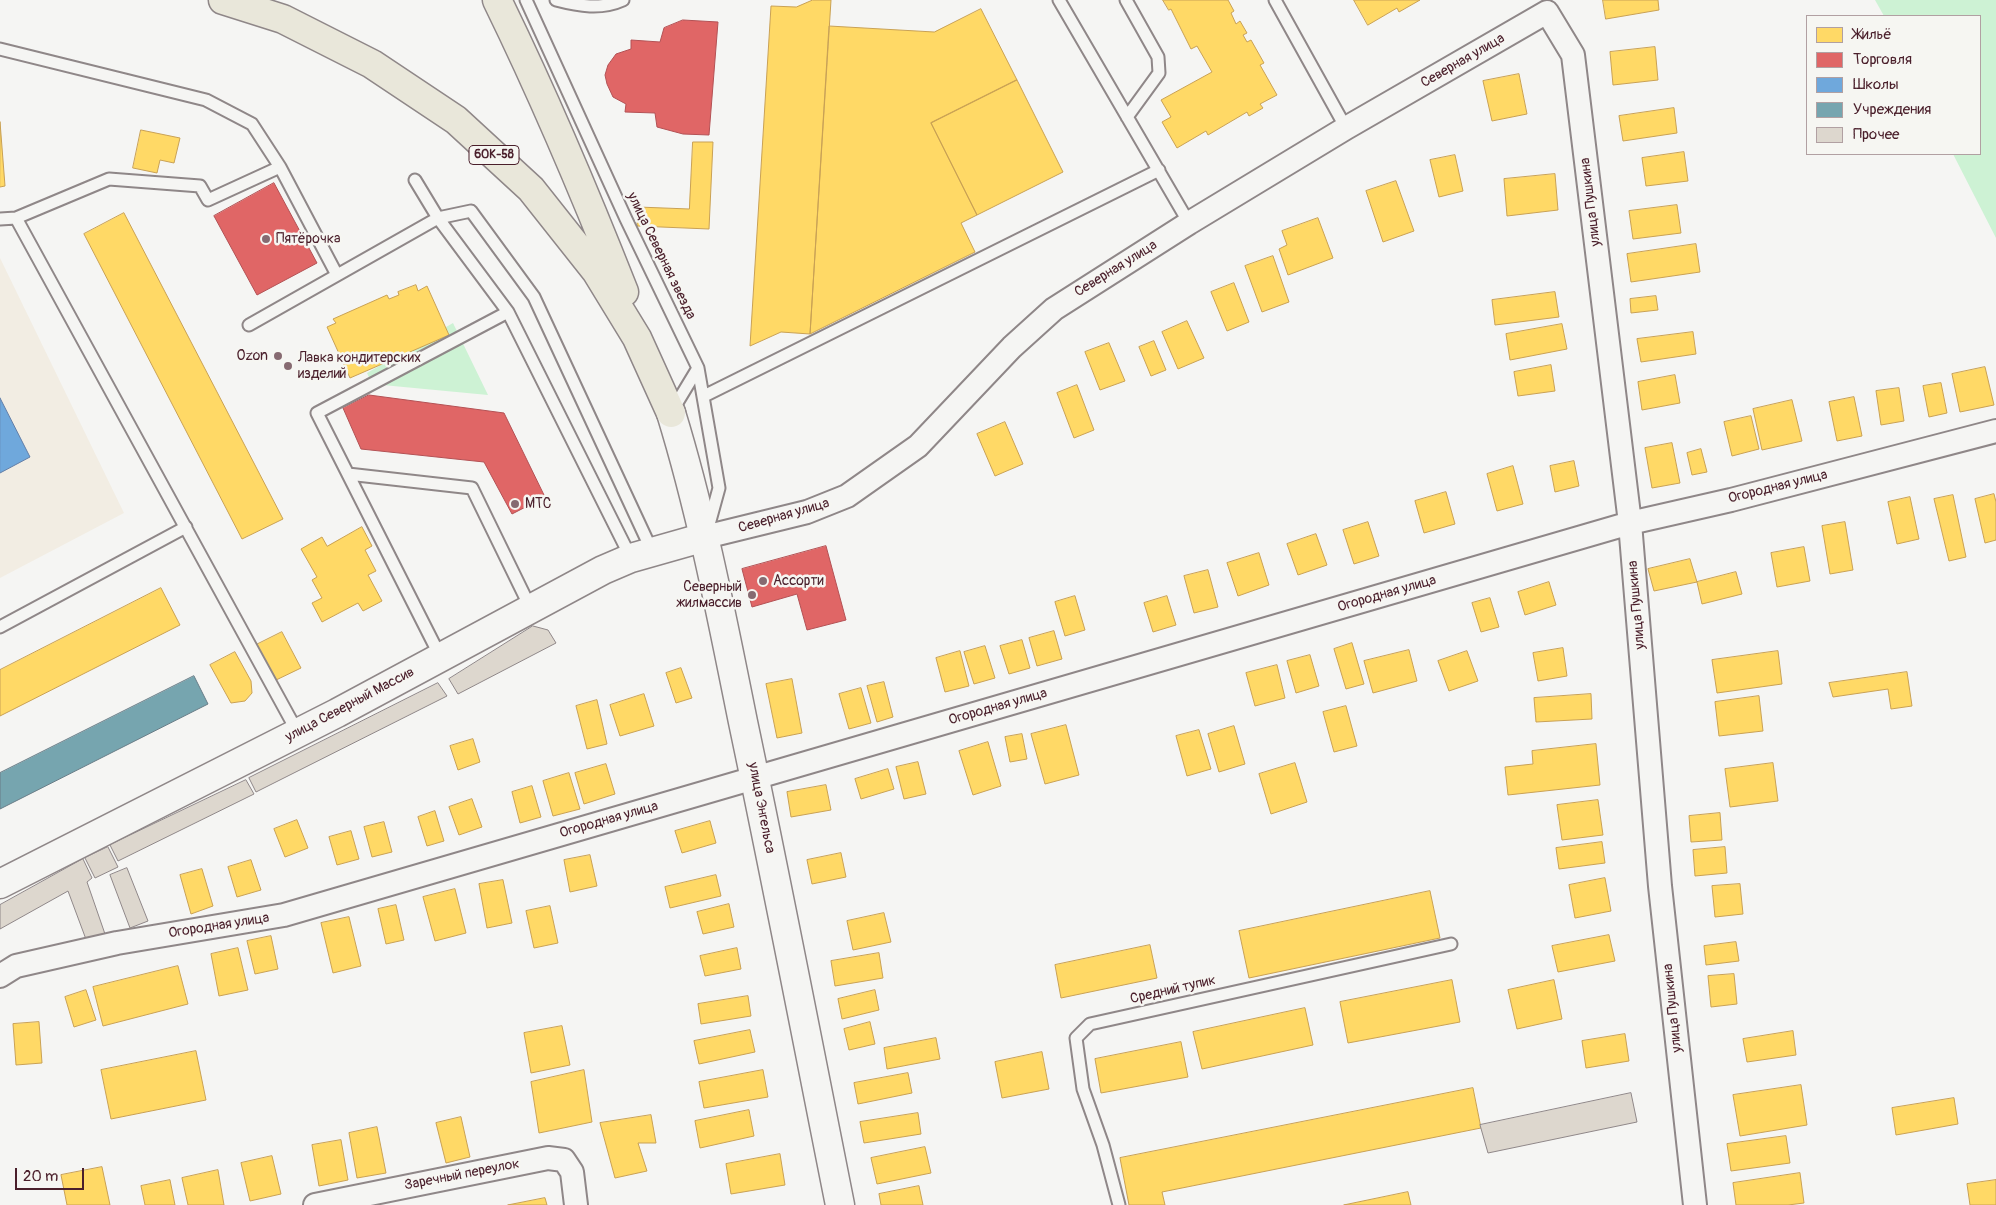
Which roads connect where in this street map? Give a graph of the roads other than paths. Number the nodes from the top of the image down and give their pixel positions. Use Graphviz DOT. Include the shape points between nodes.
graph roads {
  1 [pos="223,0"];
  2 [pos="497,0"];
  3 [pos="526,0"];
  4 [pos="556,0"];
  5 [pos="623,0"];
  6 [pos="1059,0"];
  7 [pos="1126,0"];
  8 [pos="1275,0"];
  9 [pos="1543,6"];
  10 [pos="0,49"];
  11 [pos="1127,117"];
  12 [pos="1346,128"];
  13 [pos="280,167"];
  14 [pos="1159,170"];
  15 [pos="415,180"];
  16 [pos="16,218"];
  17 [pos="438,218"];
  18 [pos="0,219"];
  19 [pos="1189,223"];
  20 [pos="337,275"];
  21 [pos="508,312"];
  22 [pos="249,325"];
  23 [pos="698,368"];
  24 [pos="704,396"];
  25 [pos="671,413"];
  26 [pos="1996,431"];
  27 [pos="348,474"];
  28 [pos="1630,523"];
  29 [pos="186,527"];
  30 [pos="705,537"];
  31 [pos="641,554"];
  32 [pos="532,609"];
  33 [pos="0,626"];
  34 [pos="441,658"];
  35 [pos="298,732"];
  36 [pos="755,778"];
  37 [pos="0,884"];
  38 [pos="1451,944"];
  39 [pos="0,976"];
  40 [pos="314,1205"];
  41 [pos="576,1205"];
  42 [pos="840,1205"];
  43 [pos="1119,1205"];
  44 [pos="1695,1205"];
  1 -- 25 [label="highway, 60К-58" via="283,19 372,64 456,120 532,189 596,270 636,338"];
  2 -- 25 [label="highway" via="535,77 598,226"];
  3 -- 23 [label="lane, улица Северная звезда" via="626,220"];
  4 -- 5 [label="lane" via="580,6 601,6"];
  6 -- 11 [label="lane"];
  7 -- 11 [label="lane" via="1158,57 1159,73"];
  8 -- 12 [label="lane"];
  9 -- 12 [label="street, Северная улица"];
  9 -- 28 [label="street, улица Пушкина" via="1573,55"];
  10 -- 13 [label="lane" via="206,100 252,124"];
  11 -- 14 [label="lane"];
  12 -- 19 [label="street, Северная улица"];
  13 -- 16 [label="lane" via="208,200 200,186 109,179"];
  13 -- 20 [label="lane"];
  14 -- 19 [label="lane"];
  14 -- 24 [label="lane"];
  15 -- 17 [label="lane"];
  16 -- 18 [label="lane"];
  16 -- 29 [label="lane"];
  17 -- 20 [label="lane"];
  17 -- 21 [label="lane"];
  17 -- 31 [label="lane" via="471,211 534,297"];
  19 -- 30 [label="street, Северная улица" via="1054,308 1012,347 918,446 847,496 807,512"];
  20 -- 22 [label="lane"];
  21 -- 27 [label="lane" via="317,413"];
  21 -- 31 [label="lane"];
  23 -- 24 [label="lane, улица Северная звезда"];
  23 -- 25 [label="lane"];
  24 -- 30 [label="lane, улица Северная звезда" via="719,488"];
  25 -- 30 [label="main road, улица Энгельса"];
  26 -- 28 [label="street, Огородная улица"];
  27 -- 32 [label="lane" via="472,488"];
  27 -- 34 [label="lane"];
  28 -- 36 [label="street, Огородная улица"];
  28 -- 44 [label="street, улица Пушкина" via="1660,886"];
  29 -- 33 [label="lane"];
  29 -- 35 [label="lane"];
  30 -- 31 [label="main road, улица Северный Массив"];
  30 -- 36 [label="main road, улица Энгельса"];
  31 -- 32 [label="main road, улица Северный Массив"];
  32 -- 34 [label="main road, улица Северный Массив"];
  34 -- 35 [label="main road, улица Северный Массив"];
  35 -- 37 [label="main road, улица Северный Массив"];
  36 -- 39 [label="street, Огородная улица" via="284,915 117,942 16,966"];
  36 -- 42 [label="main road, улица Энгельса"];
  38 -- 43 [label="lane, Средний тупик" via="1090,1024 1076,1038 1083,1089"];
  40 -- 41 [label="street, Заречный переулок" via="548,1158 564,1160 572,1172"];
}
